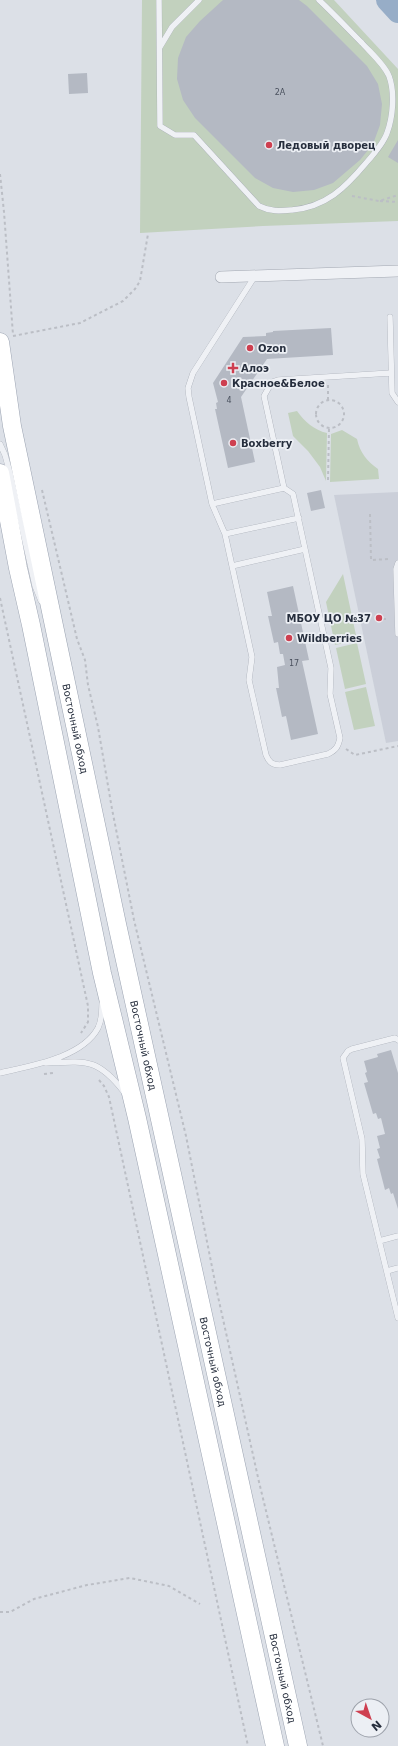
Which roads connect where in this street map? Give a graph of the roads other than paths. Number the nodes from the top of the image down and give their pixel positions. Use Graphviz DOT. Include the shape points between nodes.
graph roads {
  1 [pos="159,0"];
  2 [pos="199,0"];
  3 [pos="319,0"];
  4 [pos="159,49"];
  5 [pos="398,271"];
  6 [pos="256,276"];
  7 [pos="222,277"];
  8 [pos="390,317"];
  9 [pos="9,341"];
  10 [pos="391,373"];
  11 [pos="398,402"];
  12 [pos="0,444"];
  13 [pos="0,473"];
  14 [pos="284,488"];
  15 [pos="212,504"];
  16 [pos="1,516"];
  17 [pos="299,518"];
  18 [pos="225,534"];
  19 [pos="305,549"];
  20 [pos="397,564"];
  21 [pos="232,566"];
  22 [pos="18,568"];
  23 [pos="398,618"];
  24 [pos="398,634"];
  25 [pos="56,640"];
  26 [pos="102,973"];
  27 [pos="398,1040"];
  28 [pos="42,1063"];
  29 [pos="0,1073"];
  30 [pos="137,1118"];
  31 [pos="398,1236"];
  32 [pos="379,1241"];
  33 [pos="398,1268"];
  34 [pos="387,1271"];
  35 [pos="398,1318"];
  36 [pos="275,1746"];
  37 [pos="298,1746"];
  1 -- 4 [label="lane"];
  2 -- 4 [label="lane" via="172,27"];
  3 -- 4 [label="lane" via="378,60 389,76 393,103 387,134 374,154 344,186 318,205 306,209 278,212 260,206 194,135 175,135 160,126"];
  5 -- 6 [label="street"];
  6 -- 7 [label="street"];
  6 -- 15 [label="lane" via="193,373 188,388"];
  8 -- 10 [label="lane"];
  9 -- 25 [label="main road, Восточный обход" via="12,426"];
  10 -- 11 [label="lane" via="392,393"];
  10 -- 14 [label="lane" via="274,381 264,398"];
  12 -- 25 [label="lane" via="14,488 35,586"];
  13 -- 22 [label="main road"];
  14 -- 15 [label="lane"];
  14 -- 17 [label="lane" via="293,494"];
  15 -- 18 [label="lane"];
  16 -- 22 [label="lane"];
  17 -- 18 [label="lane"];
  17 -- 19 [label="lane"];
  18 -- 21 [label="lane"];
  19 -- 21 [label="lane"];
  19 -- 21 [label="lane" via="332,668 330,694 340,738 335,751 328,754 280,765 274,765 269,761 249,680 252,657"];
  20 -- 23 [label="lane"];
  22 -- 26 [label="main road"];
  23 -- 24 [label="lane"];
  25 -- 37 [label="main road, Восточный обход"];
  26 -- 28 [label="lane" via="102,1008 98,1027 89,1040 75,1050"];
  26 -- 30 [label="main road"];
  27 -- 32 [label="lane" via="395,1038 352,1049 343,1058 362,1139 363,1174"];
  28 -- 29 [label="lane"];
  28 -- 30 [label="lane" via="81,1062 99,1067 112,1076 124,1092"];
  30 -- 36 [label="main road"];
  31 -- 32 [label="lane"];
  32 -- 34 [label="lane"];
  33 -- 34 [label="lane"];
  34 -- 35 [label="lane"];
}
